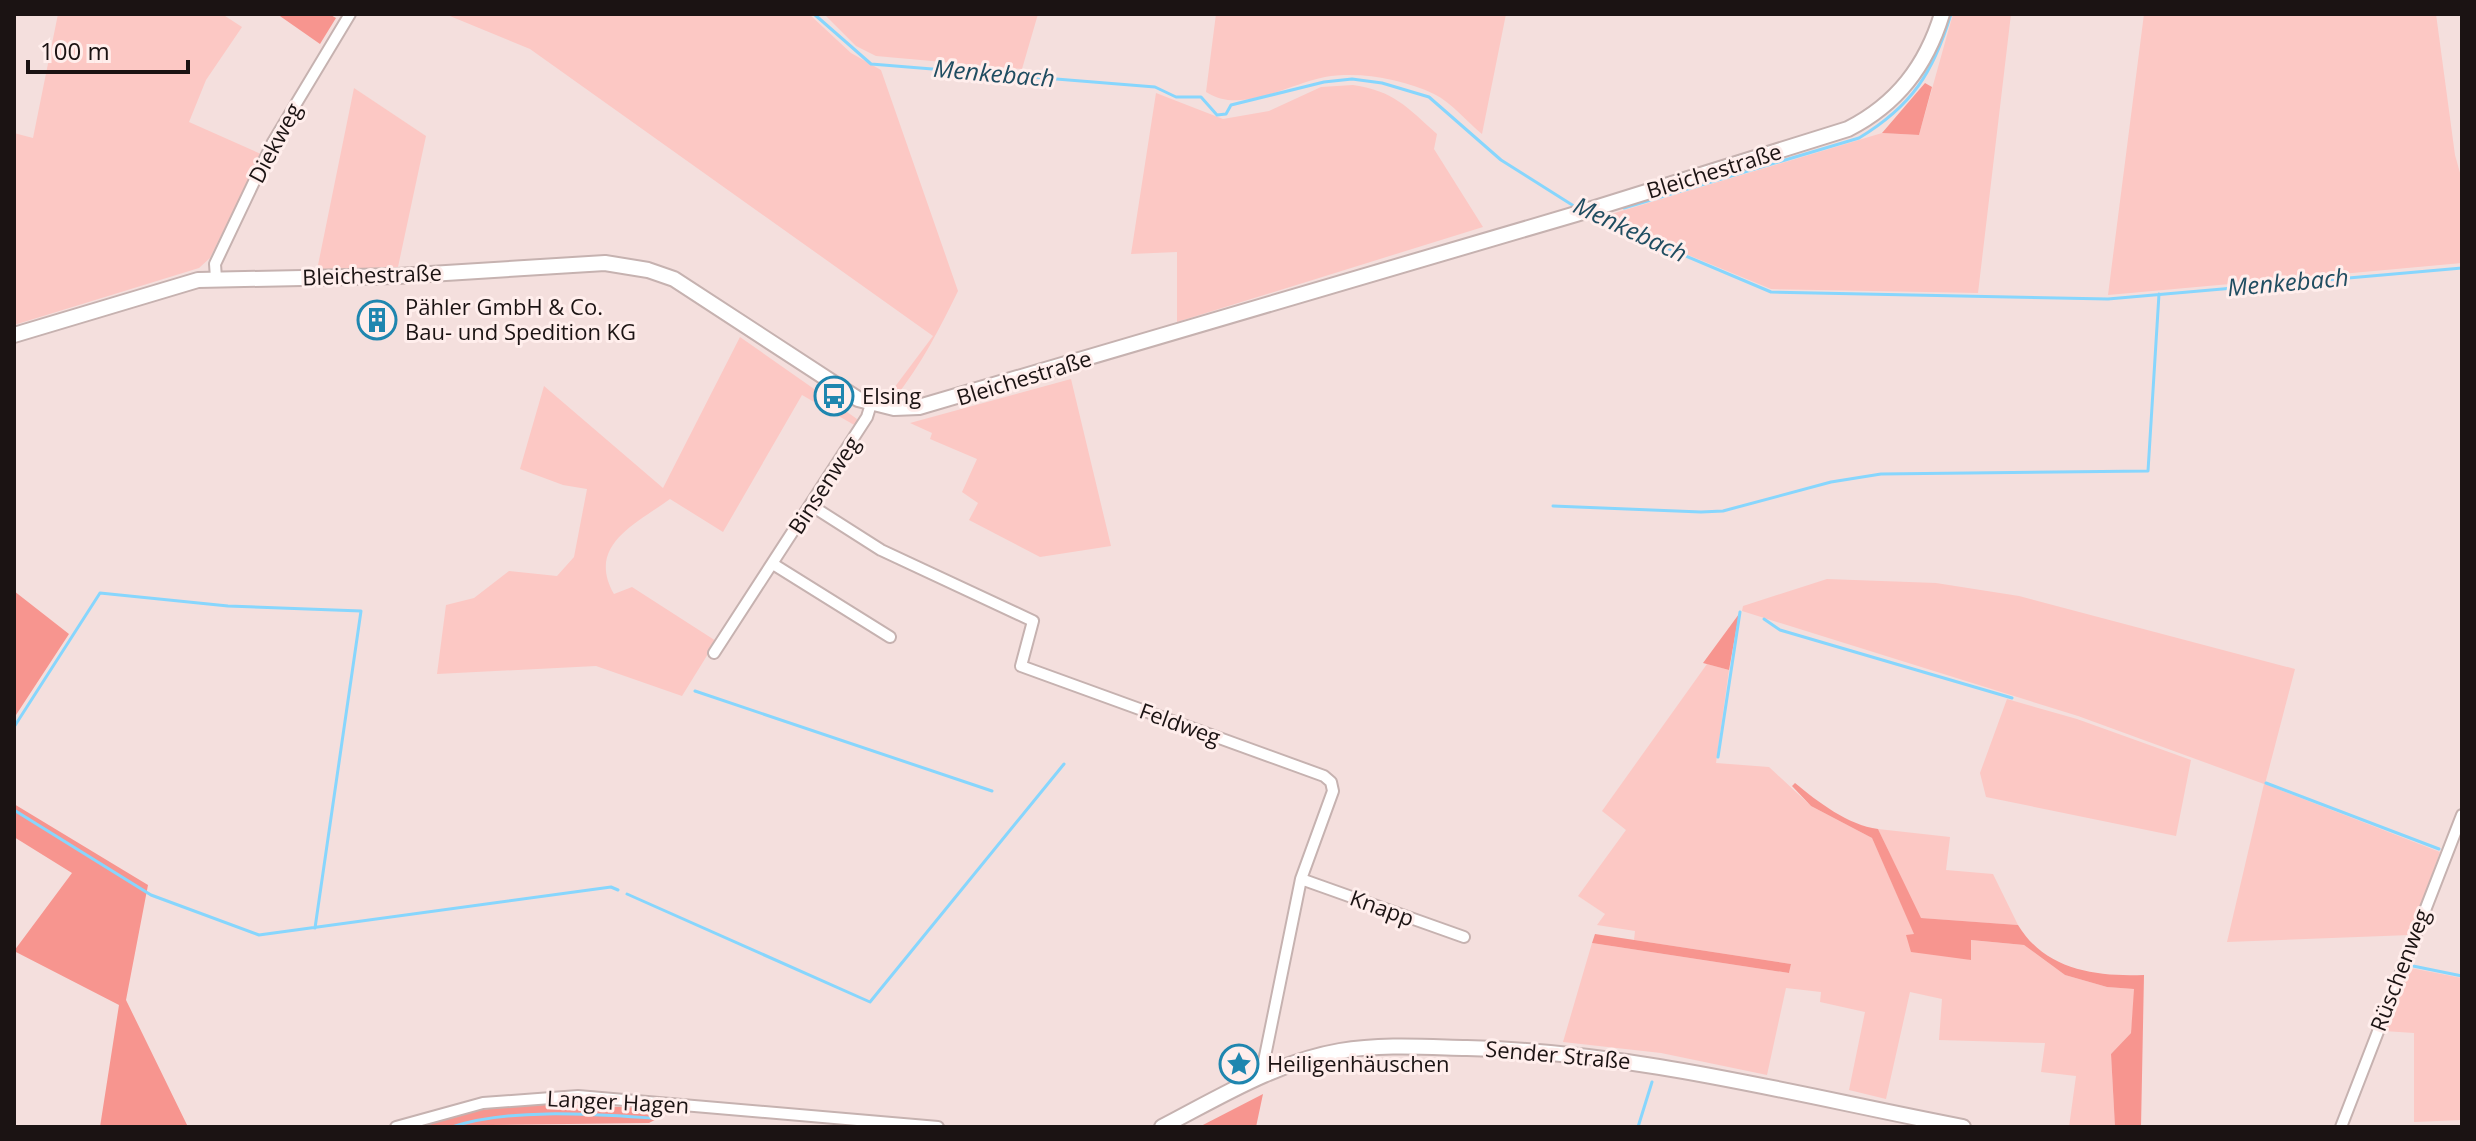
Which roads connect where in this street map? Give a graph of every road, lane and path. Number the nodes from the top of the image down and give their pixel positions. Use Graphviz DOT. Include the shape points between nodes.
graph roads {
  1 [pos="350,14"];
  2 [pos="1942,14"];
  3 [pos="216,278"];
  4 [pos="14,335"];
  5 [pos="871,404"];
  6 [pos="812,506"];
  7 [pos="773,564"];
  8 [pos="890,637"];
  9 [pos="714,653"];
  10 [pos="2462,815"];
  11 [pos="1301,879"];
  12 [pos="1464,937"];
  13 [pos="1261,1076"];
  14 [pos="396,1127"];
  15 [pos="938,1127"];
  16 [pos="1162,1127"];
  17 [pos="1963,1127"];
  18 [pos="2341,1127"];
  1 -- 3 [label="street, Diekweg" via="273,142 215,264"];
  2 -- 5 [label="street, Bleichestraße" via="1904,88 1870,118 1848,129 942,403 894,408"];
  3 -- 4 [label="street, Bleichestraße" via="174,285"];
  3 -- 5 [label="street, Bleichestraße" via="398,276 605,263 636,267 695,291 838,388"];
  5 -- 6 [label="street, Binsenweg"];
  6 -- 7 [label="street, Binsenweg"];
  6 -- 11 [label="street, Feldweg" via="881,550 1033,621 1021,666 1324,776 1333,791"];
  7 -- 8 [label="street"];
  7 -- 9 [label="street, Binsenweg"];
  10 -- 18 [label="street, Rüschenweg"];
  11 -- 12 [label="street, Knapp"];
  11 -- 13 [label="street, Feldweg"];
  13 -- 16 [label="street, Sender Straße"];
  13 -- 17 [label="street, Sender Straße" via="1339,1051 1521,1049 1714,1073"];
  14 -- 15 [label="street, Langer Hagen" via="483,1103 578,1096"];
}
